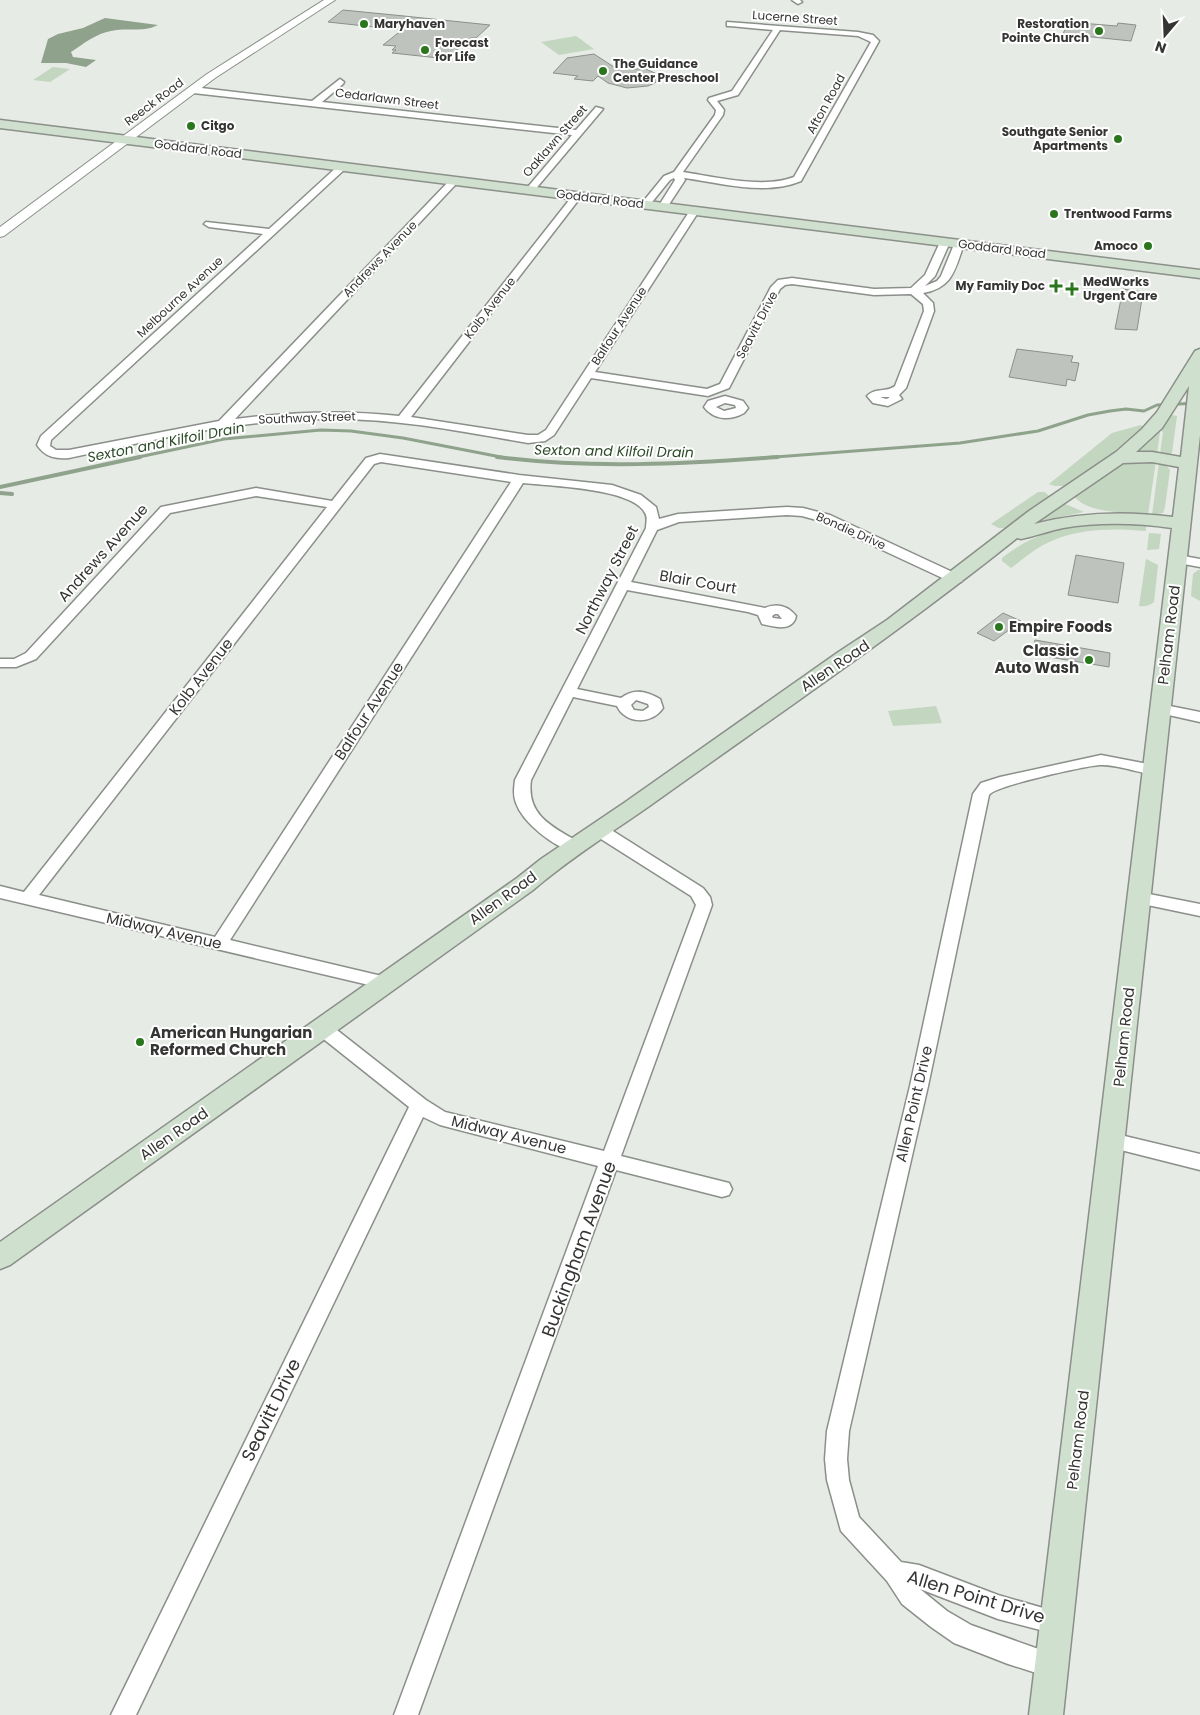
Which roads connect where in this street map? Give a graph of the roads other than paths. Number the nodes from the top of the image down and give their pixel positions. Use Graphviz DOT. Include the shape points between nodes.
graph roads {
  1 [pos="330,0"];
  2 [pos="730,24"];
  3 [pos="777,29"];
  4 [pos="876,37"];
  5 [pos="340,82"];
  6 [pos="193,90"];
  7 [pos="315,103"];
  8 [pos="600,109"];
  9 [pos="0,124"];
  10 [pos="578,133"];
  11 [pos="127,140"];
  12 [pos="342,167"];
  13 [pos="677,174"];
  14 [pos="454,181"];
  15 [pos="768,185"];
  16 [pos="530,190"];
  17 [pos="793,192"];
  18 [pos="577,196"];
  19 [pos="645,205"];
  20 [pos="662,207"];
  21 [pos="694,211"];
  22 [pos="209,224"];
  23 [pos="2,230"];
  24 [pos="270,232"];
  25 [pos="945,242"];
  26 [pos="959,244"];
  27 [pos="1200,274"];
  28 [pos="914,291"];
  29 [pos="1200,354"];
  30 [pos="1200,360"];
  31 [pos="588,374"];
  32 [pos="892,394"];
  33 [pos="402,419"];
  34 [pos="224,424"];
  35 [pos="541,438"];
  36 [pos="1195,438"];
  37 [pos="46,450"];
  38 [pos="1116,458"];
  39 [pos="376,459"];
  40 [pos="1188,464"];
  41 [pos="520,479"];
  42 [pos="1062,496"];
  43 [pos="336,505"];
  44 [pos="1103,517"];
  45 [pos="1182,524"];
  46 [pos="652,528"];
  47 [pos="1006,539"];
  48 [pos="1189,561"];
  49 [pos="956,579"];
  50 [pos="623,585"];
  51 [pos="766,613"];
  52 [pos="0,663"];
  53 [pos="569,692"];
  54 [pos="624,703"];
  55 [pos="1160,709"];
  56 [pos="1200,717"];
  57 [pos="1153,770"];
  58 [pos="599,830"];
  59 [pos="574,847"];
  60 [pos="0,892"];
  61 [pos="28,898"];
  62 [pos="1139,898"];
  63 [pos="1200,910"];
  64 [pos="219,944"];
  65 [pos="386,983"];
  66 [pos="322,1028"];
  67 [pos="419,1105"];
  68 [pos="1112,1141"];
  69 [pos="611,1161"];
  70 [pos="1200,1162"];
  71 [pos="722,1188"];
  72 [pos="0,1258"];
  73 [pos="895,1573"];
  74 [pos="1056,1622"];
  75 [pos="1052,1666"];
  76 [pos="123,1715"];
  77 [pos="406,1715"];
  78 [pos="1046,1715"];
  1 -- 6 [label="street, Reeck Road"];
  2 -- 3 [label="street, Lucerne Street"];
  3 -- 4 [label="street, Lucerne Street"];
  3 -- 13 [label="street" via="734,93 712,100 720,115"];
  4 -- 15 [label="street, Afton Road" via="801,183"];
  5 -- 7 [label="street"];
  6 -- 7 [label="street, Cedarlawn Street"];
  6 -- 11 [label="street, Reeck Road"];
  7 -- 10 [label="street, Cedarlawn Street"];
  8 -- 10 [label="street, Oaklawn Street"];
  9 -- 11 [label="main road, Goddard Road"];
  10 -- 16 [label="street, Oaklawn Street"];
  11 -- 12 [label="main road, Goddard Road"];
  11 -- 23 [label="street, Reeck Road"];
  12 -- 14 [label="main road, Goddard Road"];
  12 -- 24 [label="street, Melbourne Avenue"];
  13 -- 15 [label="street"];
  13 -- 19 [label="street" via="667,178"];
  13 -- 20 [label="street" via="680,180"];
  14 -- 16 [label="main road, Goddard Road"];
  14 -- 34 [label="street, Andrews Avenue"];
  15 -- 17 [label="street"];
  16 -- 18 [label="main road, Goddard Road"];
  18 -- 19 [label="main road, Goddard Road"];
  18 -- 33 [label="street, Kolb Avenue"];
  19 -- 20 [label="main road, Goddard Road"];
  20 -- 21 [label="main road, Goddard Road"];
  21 -- 25 [label="main road, Goddard Road"];
  21 -- 31 [label="street, Balfour Avenue"];
  22 -- 24 [label="street"];
  24 -- 37 [label="street, Melbourne Avenue" via="45,439 43,445"];
  25 -- 26 [label="main road, Goddard Road"];
  25 -- 28 [label="street" via="930,276"];
  26 -- 27 [label="main road, Goddard Road"];
  26 -- 28 [label="street" via="944,282 928,290"];
  28 -- 31 [label="street, Seavitt Drive" via="874,292 797,281 782,282 776,287 716,396"];
  28 -- 32 [label="street" via="928,303 929,311 900,388"];
  29 -- 38 [label="main road, Allen Road" via="1148,434"];
  30 -- 36 [label="main road, Pelham Road" via="1194,403"];
  31 -- 35 [label="street, Balfour Avenue" via="550,432"];
  33 -- 34 [label="street, Southway Street" via="316,415"];
  33 -- 35 [label="street, Southway Street" via="528,439"];
  34 -- 37 [label="street, Southway Street" via="69,454"];
  36 -- 40 [label="main road, Pelham Road"];
  38 -- 40 [label="main road" via="1152,457"];
  38 -- 42 [label="main road, Allen Road"];
  39 -- 41 [label="street, Northway Street"];
  39 -- 43 [label="street, Kolb Avenue" via="370,461"];
  40 -- 45 [label="main road, Pelham Road"];
  41 -- 46 [label="street, Northway Street" via="601,486 623,492 637,498 651,510"];
  41 -- 64 [label="street, Balfour Avenue"];
  42 -- 44 [label="main road"];
  42 -- 47 [label="main road, Allen Road"];
  43 -- 52 [label="street, Andrews Avenue" via="256,492 166,510 31,656 16,664"];
  43 -- 61 [label="street, Kolb Avenue"];
  44 -- 45 [label="main road, Allen Road" via="1147,518"];
  44 -- 47 [label="main road, Allen Road" via="1048,525"];
  45 -- 48 [label="main road, Pelham Road"];
  46 -- 49 [label="street, Bondie Drive" via="678,518 803,512 825,518"];
  46 -- 50 [label="street, Northway Street"];
  47 -- 49 [label="main road, Allen Road"];
  48 -- 55 [label="main road, Pelham Road"];
  49 -- 58 [label="main road, Allen Road"];
  50 -- 51 [label="street, Blair Court"];
  50 -- 53 [label="street, Northway Street"];
  53 -- 54 [label="street"];
  53 -- 59 [label="street, Northway Street" via="520,789 524,806 534,820"];
  55 -- 56 [label="street"];
  55 -- 57 [label="main road, Pelham Road"];
  57 -- 62 [label="main road, Pelham Road"];
  57 -- 73 [label="street, Allen Point Drive" via="1101,760 986,787 981,794 919,1086 838,1431 838,1480 849,1523"];
  58 -- 59 [label="main road, Allen Road"];
  58 -- 69 [label="street, Buckingham Avenue" via="698,892 704,902"];
  59 -- 65 [label="main road, Allen Road"];
  60 -- 61 [label="street, Midway Avenue"];
  61 -- 64 [label="street, Midway Avenue"];
  62 -- 63 [label="street"];
  62 -- 68 [label="main road, Pelham Road"];
  64 -- 65 [label="street, Midway Avenue"];
  65 -- 66 [label="main road, Allen Road"];
  66 -- 67 [label="street, Midway Avenue"];
  66 -- 72 [label="main road, Allen Road"];
  67 -- 69 [label="street, Midway Avenue" via="440,1118"];
  67 -- 76 [label="street, Seavitt Drive"];
  68 -- 70 [label="street"];
  68 -- 74 [label="main road, Pelham Road"];
  69 -- 71 [label="street, Midway Avenue"];
  69 -- 77 [label="street, Buckingham Avenue"];
  73 -- 74 [label="street, Allen Point Drive" via="919,1577 998,1607"];
  73 -- 75 [label="street, Allen Point Drive" via="910,1596 963,1634"];
  74 -- 75 [label="main road, Pelham Road"];
  75 -- 78 [label="main road, Pelham Road"];
}
